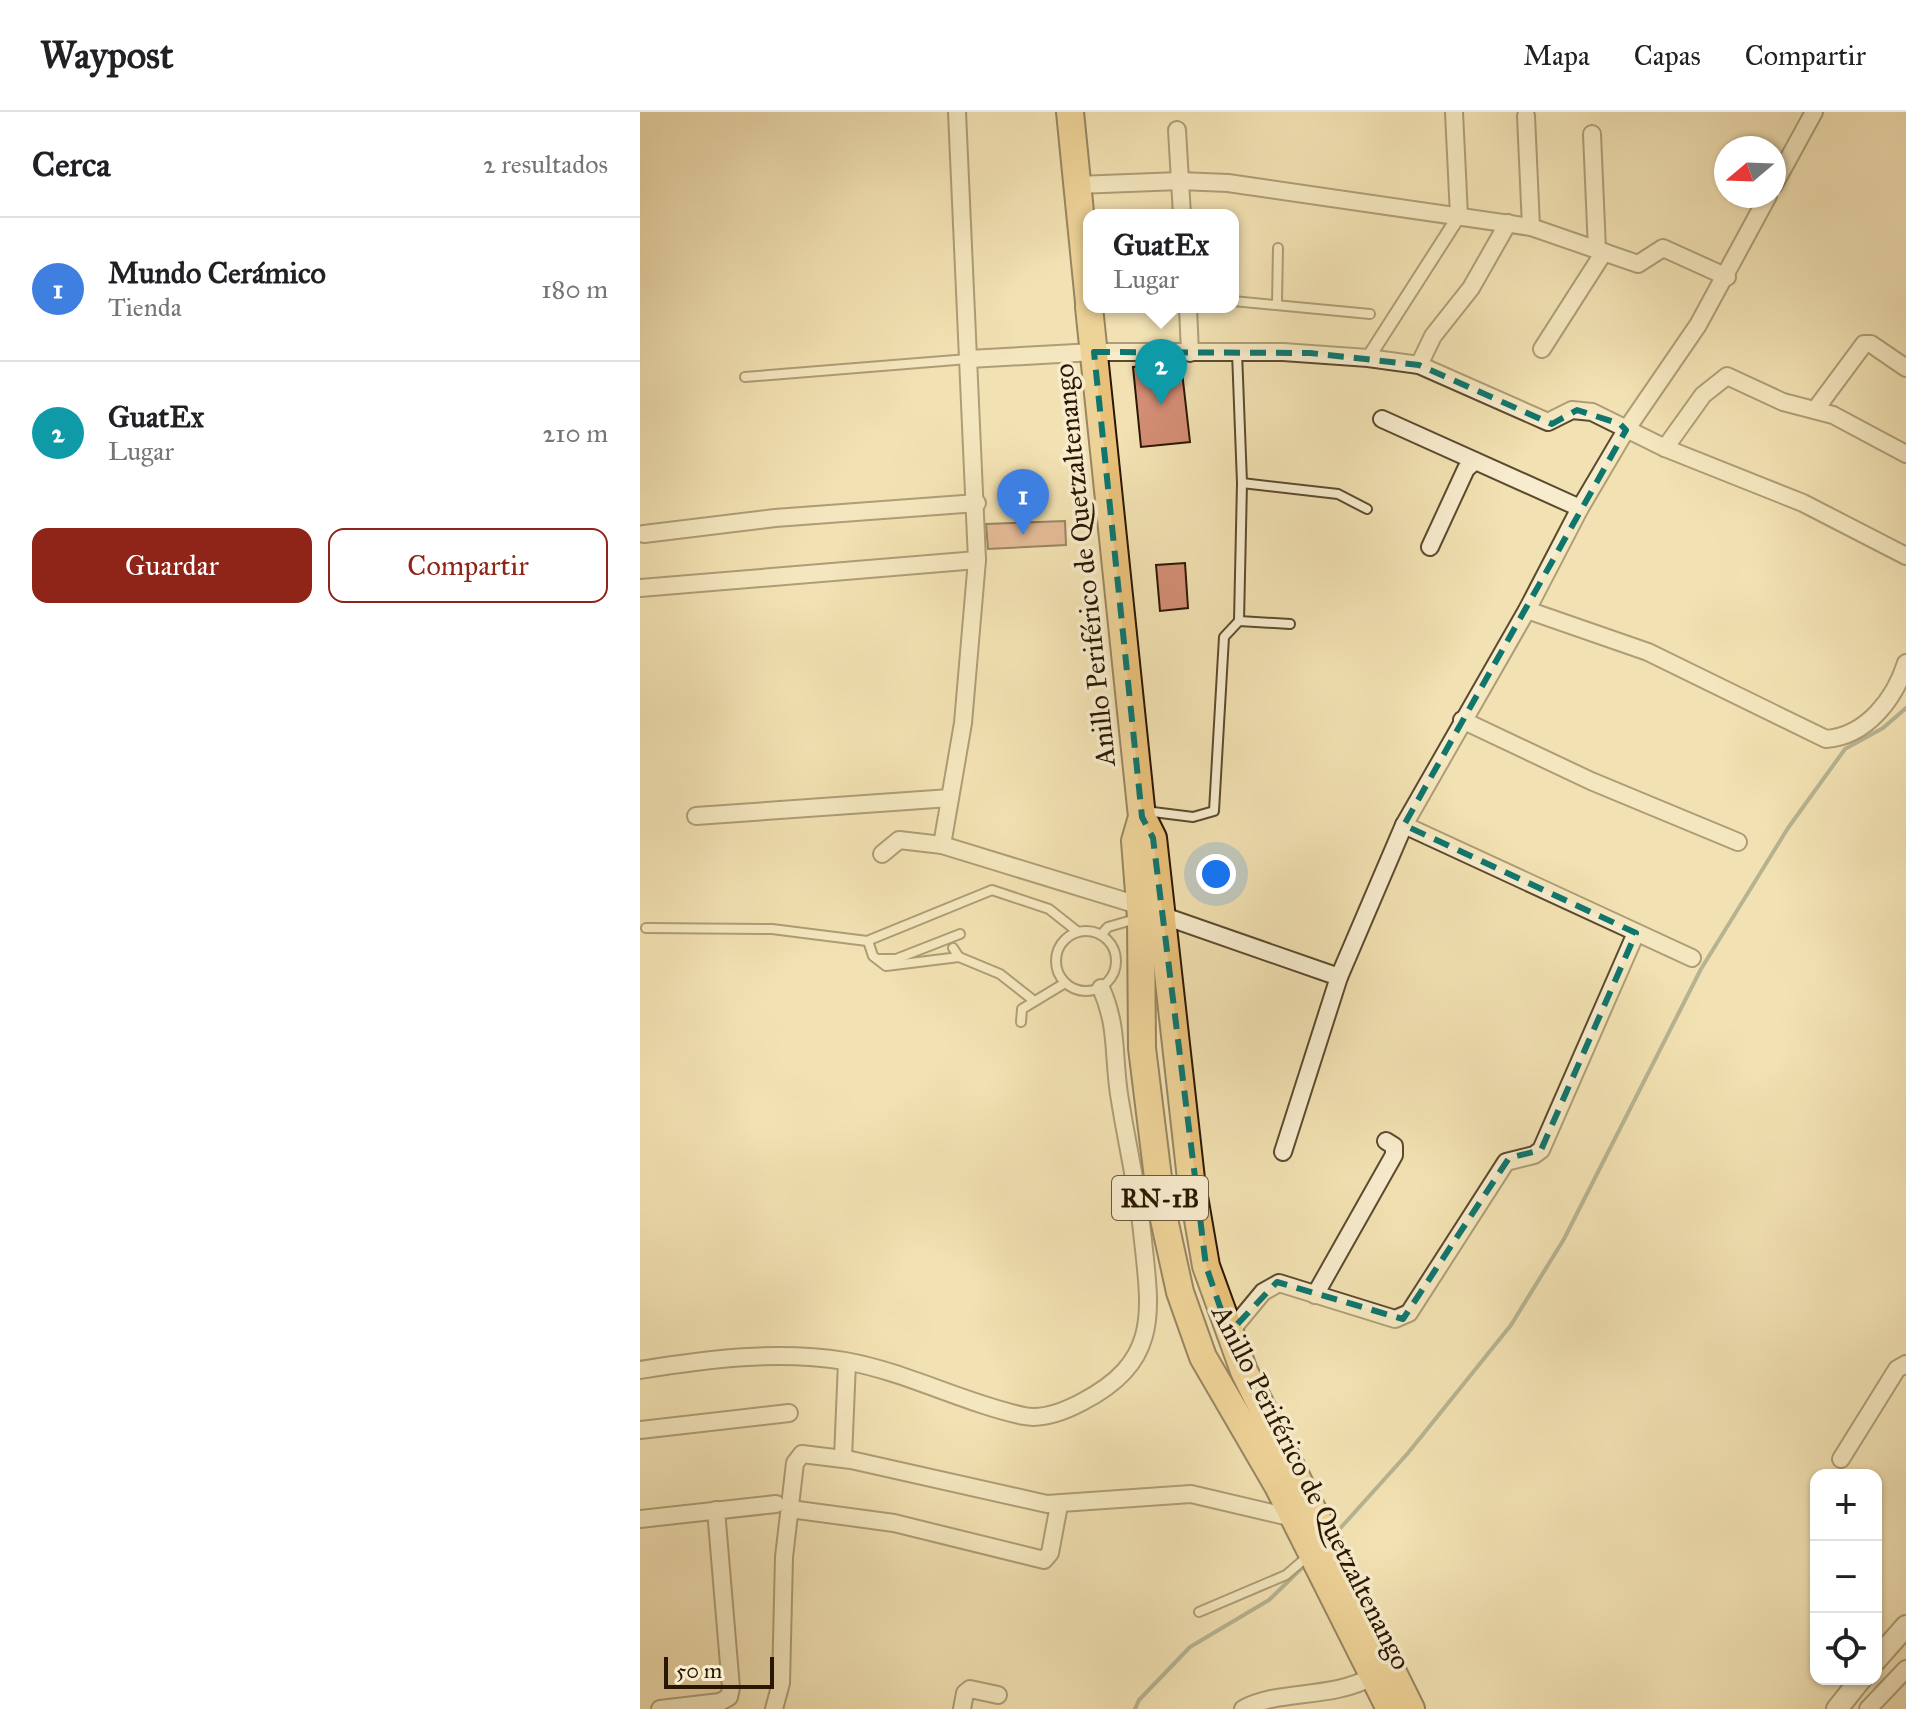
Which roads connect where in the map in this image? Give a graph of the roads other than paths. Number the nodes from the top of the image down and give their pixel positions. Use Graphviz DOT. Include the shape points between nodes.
graph roads {
  1 [pos="957,112"];
  2 [pos="1070,112"];
  3 [pos="1454,112"];
  4 [pos="1814,112"];
  5 [pos="1526,116"];
  6 [pos="1177,130"];
  7 [pos="1592,134"];
  8 [pos="1786,163"];
  9 [pos="1180,181"];
  10 [pos="1077,185"];
  11 [pos="1762,208"];
  12 [pos="1182,209"];
  13 [pos="1459,216"];
  14 [pos="1508,223"];
  15 [pos="1531,227"];
  16 [pos="1083,245"];
  17 [pos="1278,248"];
  18 [pos="1600,251"];
  19 [pos="1727,277"];
  20 [pos="1239,301"];
  21 [pos="1277,304"];
  22 [pos="1090,313"];
  23 [pos="1188,313"];
  24 [pos="1370,314"];
  25 [pos="1542,349"];
  26 [pos="1094,352"];
  27 [pos="1237,352"];
  28 [pos="1190,353"];
  29 [pos="1368,358"];
  30 [pos="969,359"];
  31 [pos="1419,365"];
  32 [pos="1906,368"];
  33 [pos="745,377"];
  34 [pos="1815,410"];
  35 [pos="1382,419"];
  36 [pos="1626,430"];
  37 [pos="1665,448"];
  38 [pos="1906,454"];
  39 [pos="1475,461"];
  40 [pos="1242,483"];
  41 [pos="977,503"];
  42 [pos="1580,508"];
  43 [pos="1367,509"];
  44 [pos="644,534"];
  45 [pos="1430,547"];
  46 [pos="1906,556"];
  47 [pos="977,560"];
  48 [pos="640,588"];
  49 [pos="1527,610"];
  50 [pos="1239,621"];
  51 [pos="1290,624"];
  52 [pos="1906,663"];
  53 [pos="1462,720"];
  54 [pos="950,798"];
  55 [pos="1141,814"];
  56 [pos="696,816"];
  57 [pos="1404,825"];
  58 [pos="1738,842"];
  59 [pos="942,845"];
  60 [pos="882,854"];
  61 [pos="1148,913"];
  62 [pos="646,928"];
  63 [pos="1078,932"];
  64 [pos="1636,933"];
  65 [pos="960,934"];
  66 [pos="1101,935"];
  67 [pos="868,941"];
  68 [pos="953,948"];
  69 [pos="959,957"];
  70 [pos="1692,958"];
  71 [pos="877,959"];
  72 [pos="1339,977"];
  73 [pos="1065,983"];
  74 [pos="1101,988"];
  75 [pos="1033,1000"];
  76 [pos="1142,1003"];
  77 [pos="1113,1014"];
  78 [pos="1021,1022"];
  79 [pos="1386,1141"];
  80 [pos="1127,1144"];
  81 [pos="1283,1152"];
  82 [pos="1122,1175"];
  83 [pos="1315,1295"];
  84 [pos="1229,1333"];
  85 [pos="847,1362"];
  86 [pos="1906,1364"];
  87 [pos="640,1370"];
  88 [pos="789,1413"];
  89 [pos="640,1430"];
  90 [pos="843,1458"];
  91 [pos="1841,1459"];
  92 [pos="1059,1505"];
  93 [pos="783,1506"];
  94 [pos="716,1510"];
  95 [pos="1293,1518"];
  96 [pos="640,1519"];
  97 [pos="1318,1549"];
  98 [pos="1199,1612"];
  99 [pos="1906,1626"];
  100 [pos="1882,1653"];
  101 [pos="1906,1669"];
  102 [pos="1373,1676"];
  103 [pos="1856,1685"];
  104 [pos="998,1695"];
  105 [pos="684,1708"];
  106 [pos="660,1709"];
  107 [pos="774,1709"];
  108 [pos="962,1709"];
  109 [pos="1243,1709"];
  110 [pos="1390,1709"];
  111 [pos="1411,1709"];
  112 [pos="1837,1709"];
  113 [pos="1868,1709"];
  1 -- 30 [label="street"];
  2 -- 10 [label="highway, Anillo Periférico de Quetzaltenango / RN-1B"];
  3 -- 13 [label="street"];
  4 -- 8 [label="street"];
  5 -- 15 [label="street"];
  6 -- 9 [label="street"];
  7 -- 18 [label="street"];
  9 -- 10 [label="street"];
  9 -- 12 [label="street"];
  9 -- 13 [label="street"];
  10 -- 16 [label="highway, Anillo Periférico de Quetzaltenango / RN-1B"];
  11 -- 19 [label="street"];
  13 -- 14 [label="street"];
  13 -- 29 [label="street"];
  14 -- 15 [label="street"];
  14 -- 31 [label="street"];
  15 -- 18 [label="street"];
  17 -- 21 [label="lane"];
  18 -- 19 [label="street" via="1638,264 1663,248"];
  18 -- 25 [label="street"];
  19 -- 36 [label="street"];
  20 -- 21 [label="lane"];
  21 -- 24 [label="lane"];
  22 -- 26 [label="highway, Anillo Periférico de Quetzaltenango / RN-1B"];
  23 -- 28 [label="street"];
  26 -- 28 [label="street"];
  26 -- 30 [label="street"];
  26 -- 55 [label="highway, Anillo Periférico de Quetzaltenango / RN-1B"];
  27 -- 28 [label="street"];
  27 -- 29 [label="street"];
  27 -- 40 [label="lane"];
  29 -- 31 [label="street"];
  30 -- 33 [label="lane"];
  30 -- 41 [label="street"];
  31 -- 36 [label="street" via="1546,421 1584,410"];
  32 -- 34 [label="street" via="1864,344"];
  34 -- 37 [label="street" via="1724,376 1703,395"];
  34 -- 38 [label="street"];
  35 -- 39 [label="street"];
  36 -- 37 [label="street"];
  36 -- 42 [label="street"];
  37 -- 46 [label="street" via="1803,503"];
  39 -- 42 [label="street"];
  39 -- 45 [label="street" via="1466,469"];
  40 -- 43 [label="lane" via="1338,494"];
  40 -- 50 [label="lane"];
  41 -- 44 [label="street"];
  41 -- 47 [label="street"];
  42 -- 49 [label="street"];
  47 -- 48 [label="street"];
  47 -- 54 [label="street" via="963,723"];
  49 -- 52 [label="street" via="1648,652 1826,739 1842,736 1882,709 1896,692"];
  49 -- 53 [label="street"];
  50 -- 51 [label="lane"];
  50 -- 55 [label="lane" via="1221,646 1214,811 1193,817"];
  53 -- 57 [label="street"];
  53 -- 58 [label="street"];
  54 -- 56 [label="street"];
  54 -- 59 [label="street"];
  55 -- 61 [label="highway, Anillo Periférico de Quetzaltenango / RN-1B" via="1135,841"];
  57 -- 64 [label="street"];
  57 -- 72 [label="street"];
  59 -- 60 [label="street" via="899,840"];
  59 -- 61 [label="street"];
  61 -- 66 [label="lane" via="1108,927"];
  61 -- 72 [label="street"];
  61 -- 76 [label="highway, Anillo Periférico de Quetzaltenango / RN-1B"];
  61 -- 84 [label="highway, Anillo Periférico de Quetzaltenango / RN-1B" via="1198,1228"];
  62 -- 67 [label="lane" via="731,927"];
  63 -- 66 [label="lane"];
  63 -- 67 [label="lane" via="1049,909 992,890"];
  63 -- 73 [label="lane" via="1061,944 1057,954"];
  64 -- 70 [label="street"];
  64 -- 83 [label="street" via="1541,1150 1506,1162 1409,1313 1395,1319"];
  65 -- 71 [label="lane" via="896,959"];
  66 -- 74 [label="lane" via="1110,943 1116,963"];
  67 -- 71 [label="lane"];
  68 -- 69 [label="lane"];
  69 -- 71 [label="lane" via="892,967"];
  69 -- 75 [label="lane" via="1000,974"];
  72 -- 81 [label="street"];
  73 -- 74 [label="lane" via="1082,991"];
  73 -- 75 [label="lane"];
  74 -- 77 [label="street"];
  75 -- 78 [label="lane" via="1022,1009"];
  76 -- 77 [label="street"];
  76 -- 95 [label="highway, Anillo Periférico de Quetzaltenango / RN-1B" via="1145,1080 1160,1196 1180,1292 1203,1357"];
  77 -- 80 [label="street"];
  79 -- 83 [label="street" via="1394,1146 1394,1155"];
  80 -- 82 [label="lane"];
  80 -- 85 [label="street" via="1139,1207 1149,1325 1142,1347 1115,1381 1078,1404 1028,1417"];
  83 -- 84 [label="street" via="1274,1284"];
  84 -- 97 [label="highway, Anillo Periférico de Quetzaltenango / RN-1B"];
  85 -- 87 [label="street" via="757,1356"];
  85 -- 90 [label="street"];
  86 -- 91 [label="street" via="1897,1369"];
  88 -- 89 [label="street"];
  90 -- 92 [label="street"];
  90 -- 93 [label="street" via="798,1456"];
  92 -- 93 [label="street" via="1044,1560 894,1523"];
  92 -- 95 [label="street" via="1191,1494"];
  93 -- 94 [label="street"];
  93 -- 107 [label="street" via="781,1683"];
  94 -- 96 [label="street"];
  94 -- 105 [label="street" via="731,1688 720,1702"];
  95 -- 97 [label="highway, Anillo Periférico de Quetzaltenango / RN-1B"];
  97 -- 98 [label="lane" via="1286,1575"];
  97 -- 102 [label="highway, Anillo Periférico de Quetzaltenango / RN-1B"];
  97 -- 111 [label="highway, Anillo Periférico de Quetzaltenango / RN-1B"];
  99 -- 100 [label="street"];
  101 -- 113 [label="street"];
  102 -- 109 [label="street"];
  102 -- 110 [label="highway, Anillo Periférico de Quetzaltenango / RN-1B"];
  103 -- 112 [label="street"];
  104 -- 108 [label="street" via="970,1689"];
  105 -- 106 [label="street"];
}
